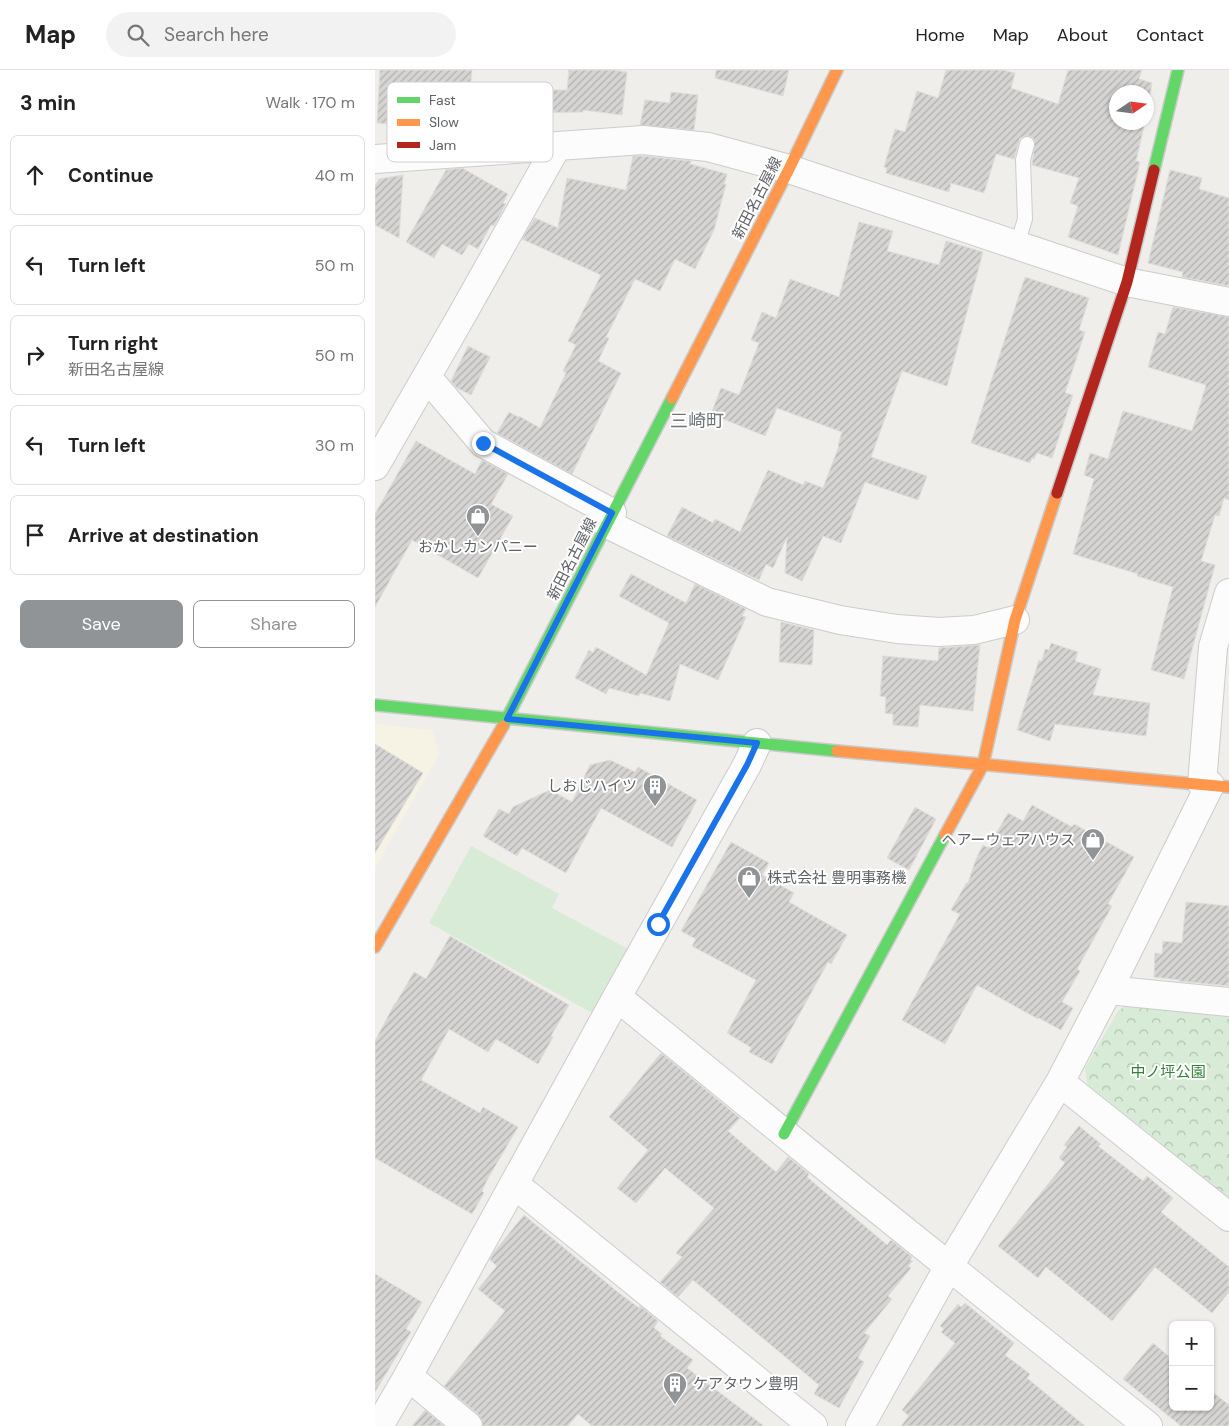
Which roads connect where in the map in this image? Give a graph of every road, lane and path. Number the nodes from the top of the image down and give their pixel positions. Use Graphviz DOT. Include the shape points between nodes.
graph roads {
  1 [pos="837,70"];
  2 [pos="1178,70"];
  3 [pos="1027,144"];
  4 [pos="553,146"];
  5 [pos="557,146"];
  6 [pos="553,153"];
  7 [pos="548,162"];
  8 [pos="789,169"];
  9 [pos="1017,245"];
  10 [pos="1127,282"];
  11 [pos="1229,302"];
  12 [pos="427,377"];
  13 [pos="384,433"];
  14 [pos="375,466"];
  15 [pos="610,518"];
  16 [pos="1229,593"];
  17 [pos="1015,620"];
  18 [pos="375,705"];
  19 [pos="507,719"];
  20 [pos="757,743"];
  21 [pos="983,766"];
  22 [pos="1214,785"];
  23 [pos="375,947"];
  24 [pos="1108,990"];
  25 [pos="617,997"];
  26 [pos="1229,1002"];
  27 [pos="1060,1082"];
  28 [pos="784,1134"];
  29 [pos="514,1184"];
  30 [pos="1229,1216"];
  31 [pos="949,1266"];
  32 [pos="408,1376"];
  33 [pos="379,1426"];
  34 [pos="468,1426"];
  35 [pos="813,1426"];
  36 [pos="860,1426"];
  37 [pos="1148,1426"];
  1 -- 8 [label="street, 新田名古屋線"];
  2 -- 10 [label="street"];
  3 -- 9 [label="lane" via="1023,160 1025,219"];
  4 -- 5 [label="street"];
  5 -- 6 [label="street"];
  5 -- 8 [label="street" via="643,140 708,147"];
  7 -- 12 [label="street"];
  8 -- 9 [label="street"];
  8 -- 15 [label="street, 新田名古屋線"];
  9 -- 10 [label="street"];
  10 -- 11 [label="street"];
  10 -- 17 [label="street"];
  12 -- 13 [label="street"];
  12 -- 15 [label="street" via="483,443"];
  13 -- 14 [label="street"];
  15 -- 17 [label="street" via="767,602 840,620 939,632 974,630"];
  15 -- 19 [label="street, 新田名古屋線"];
  16 -- 22 [label="street" via="1213,647"];
  17 -- 21 [label="street"];
  18 -- 19 [label="street"];
  19 -- 20 [label="street"];
  19 -- 23 [label="street, 新田名古屋線"];
  20 -- 21 [label="street"];
  20 -- 25 [label="street"];
  21 -- 22 [label="street"];
  21 -- 28 [label="street"];
  22 -- 24 [label="street"];
  24 -- 26 [label="street"];
  24 -- 27 [label="street"];
  25 -- 28 [label="street"];
  25 -- 29 [label="street"];
  27 -- 30 [label="street"];
  27 -- 31 [label="street"];
  28 -- 31 [label="street"];
  29 -- 32 [label="street"];
  29 -- 35 [label="street"];
  31 -- 36 [label="street"];
  31 -- 37 [label="street"];
  32 -- 33 [label="street"];
  32 -- 34 [label="street"];
}
